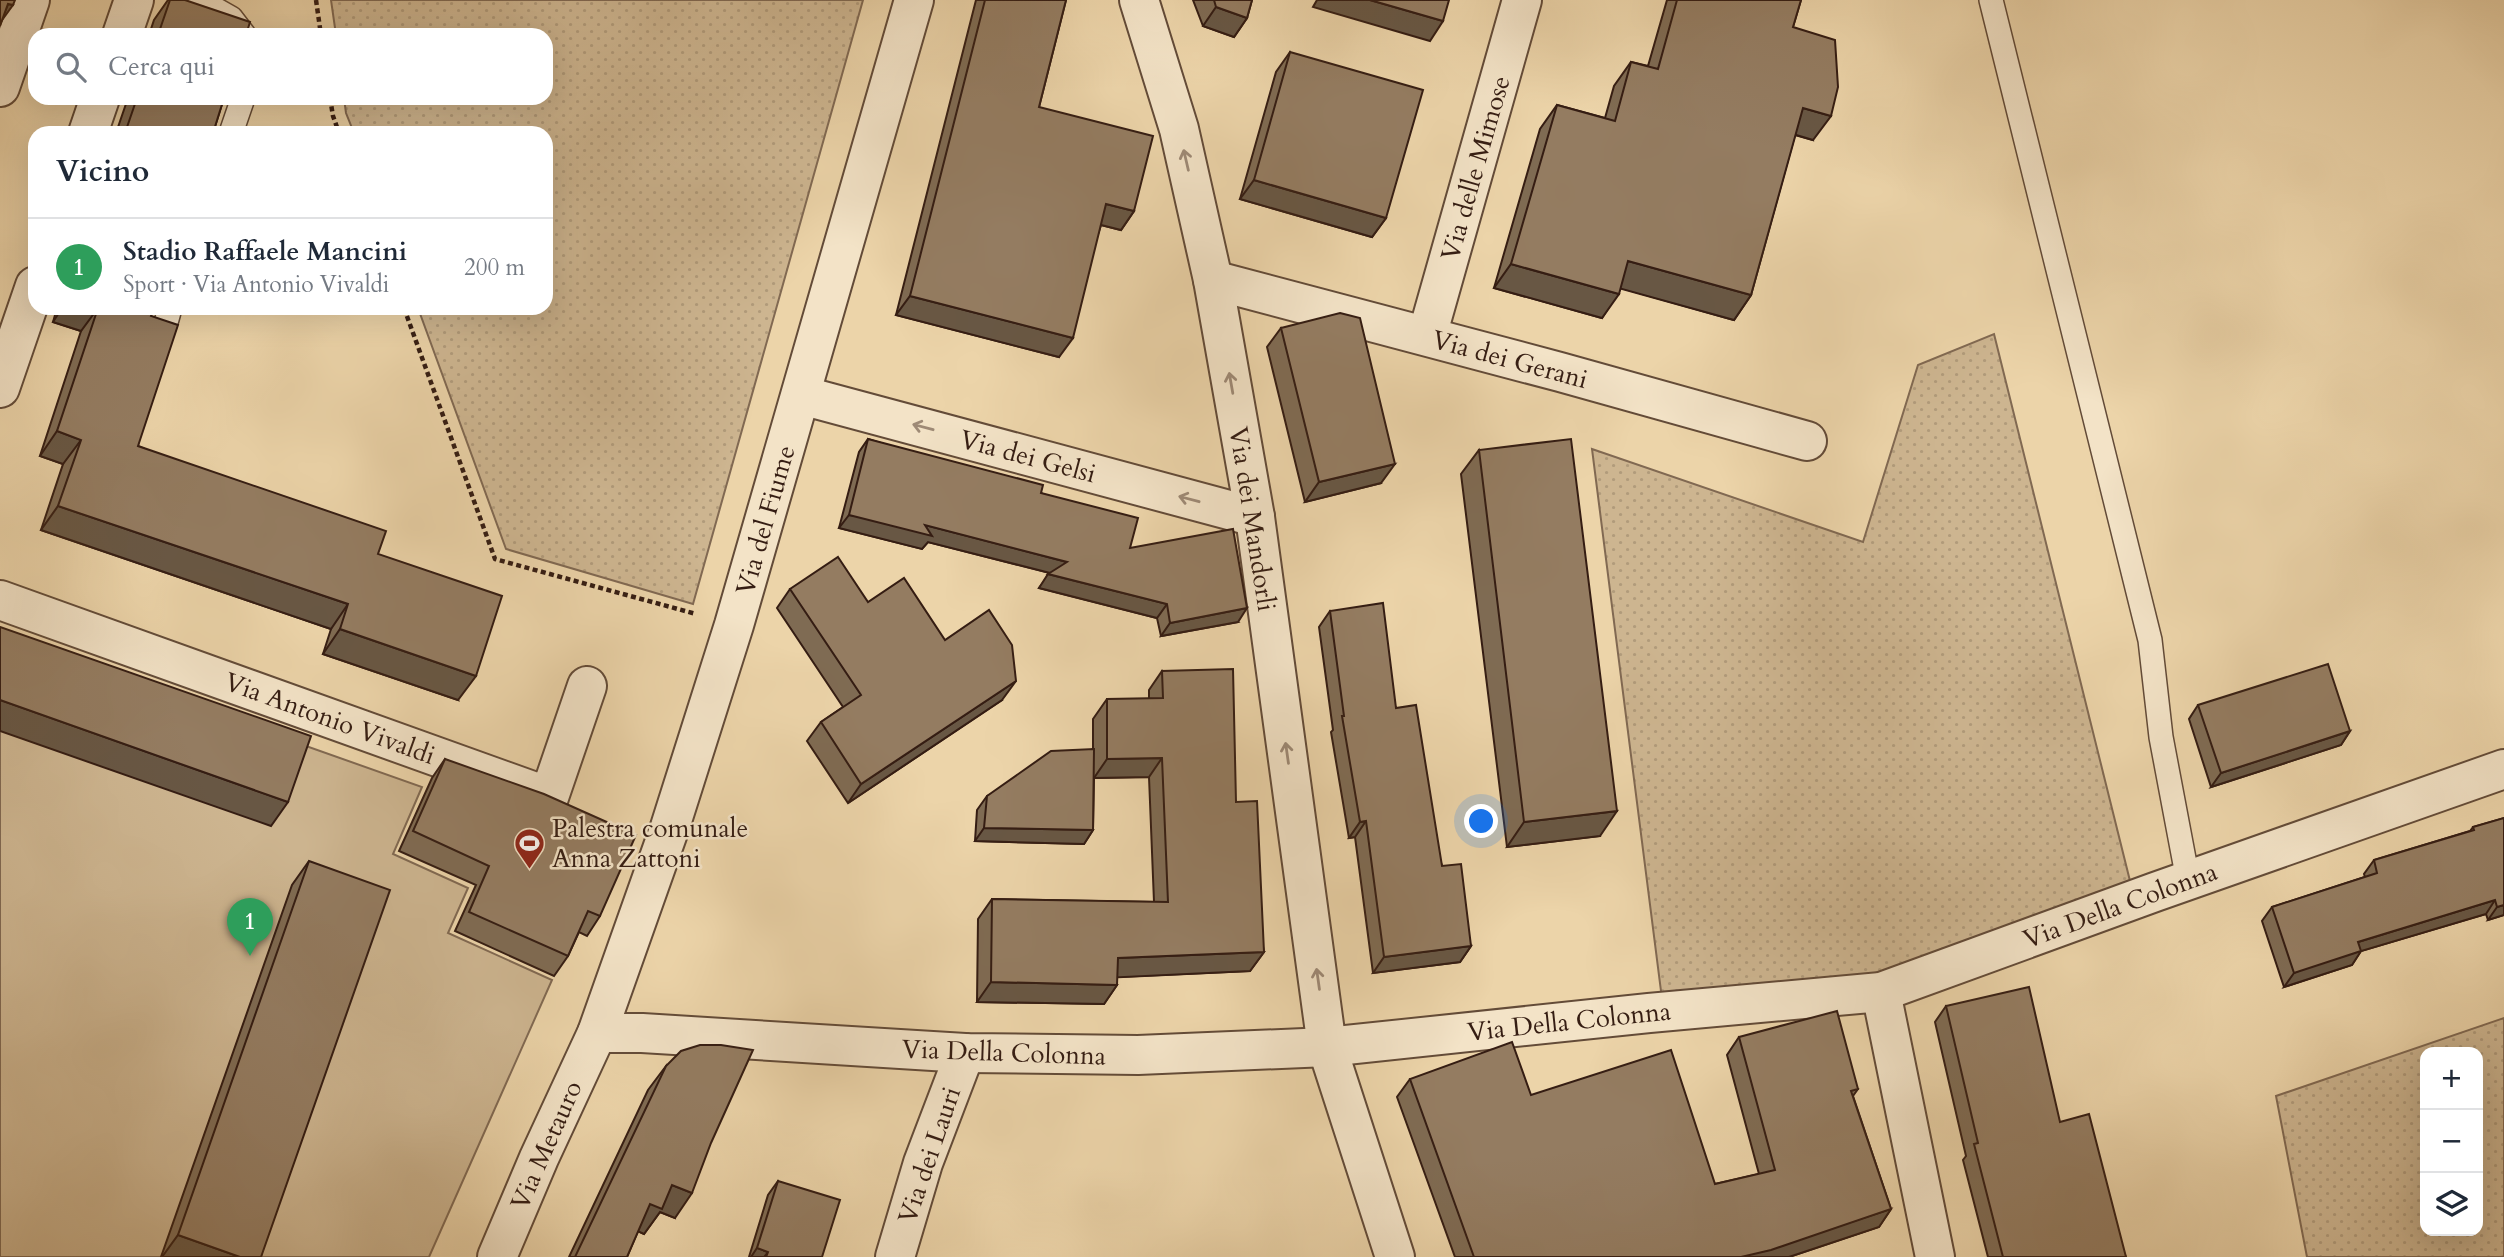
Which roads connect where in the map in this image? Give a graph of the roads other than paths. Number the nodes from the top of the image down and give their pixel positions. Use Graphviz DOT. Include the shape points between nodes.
graph roads {
  1 [pos="30,0"];
  2 [pos="134,0"];
  3 [pos="199,0"];
  4 [pos="914,0"];
  5 [pos="1139,0"];
  6 [pos="1522,0"];
  7 [pos="1991,0"];
  8 [pos="124,28"];
  9 [pos="239,28"];
  10 [pos="0,87"];
  11 [pos="98,105"];
  12 [pos="241,105"];
  13 [pos="90,126"];
  14 [pos="233,126"];
  15 [pos="1213,279"];
  16 [pos="28,306"];
  17 [pos="1427,336"];
  18 [pos="0,388"];
  19 [pos="802,395"];
  20 [pos="1807,441"];
  21 [pos="1255,517"];
  22 [pos="0,600"];
  23 [pos="587,687"];
  24 [pos="2504,769"];
  25 [pos="2188,880"];
  26 [pos="1881,992"];
  27 [pos="597,1033"];
  28 [pos="1327,1047"];
  29 [pos="965,1054"];
  30 [pos="497,1257"];
  31 [pos="894,1257"];
  32 [pos="1395,1257"];
  33 [pos="1935,1257"];
  1 -- 10 [label="street"];
  2 -- 8 [label="street"];
  3 -- 9 [label="lane" via="231,18"];
  4 -- 19 [label="street, Via del Fiume"];
  15 -- 5 [label="street, Via dei Mandorli, one-way" via="1179,129"];
  6 -- 17 [label="street, Via delle Mimose"];
  7 -- 25 [label="lane" via="2150,640 2161,737"];
  11 -- 13 [label="street"];
  12 -- 14 [label="lane"];
  15 -- 17 [label="street, Via dei Gerani"];
  21 -- 15 [label="street, Via dei Mandorli, one-way"];
  16 -- 18 [label="street"];
  17 -- 20 [label="street, Via dei Gerani"];
  21 -- 19 [label="street, Via dei Gelsi, one-way"];
  19 -- 27 [label="street, Via del Fiume" via="670,827"];
  28 -- 21 [label="street, Via dei Mandorli, one-way"];
  22 -- 23 [label="street, Via Antonio Vivaldi" via="550,797"];
  24 -- 25 [label="street, Via Della Colonna"];
  25 -- 26 [label="street, Via Della Colonna"];
  26 -- 28 [label="street, Via Della Colonna"];
  26 -- 33 [label="street"];
  27 -- 29 [label="street, Via Della Colonna"];
  27 -- 30 [label="street, Via Metauro"];
  28 -- 29 [label="street, Via Della Colonna" via="1138,1055"];
  28 -- 32 [label="street, Via dei Mandorli"];
  29 -- 31 [label="street, Via dei Lauri" via="923,1163"];
}
